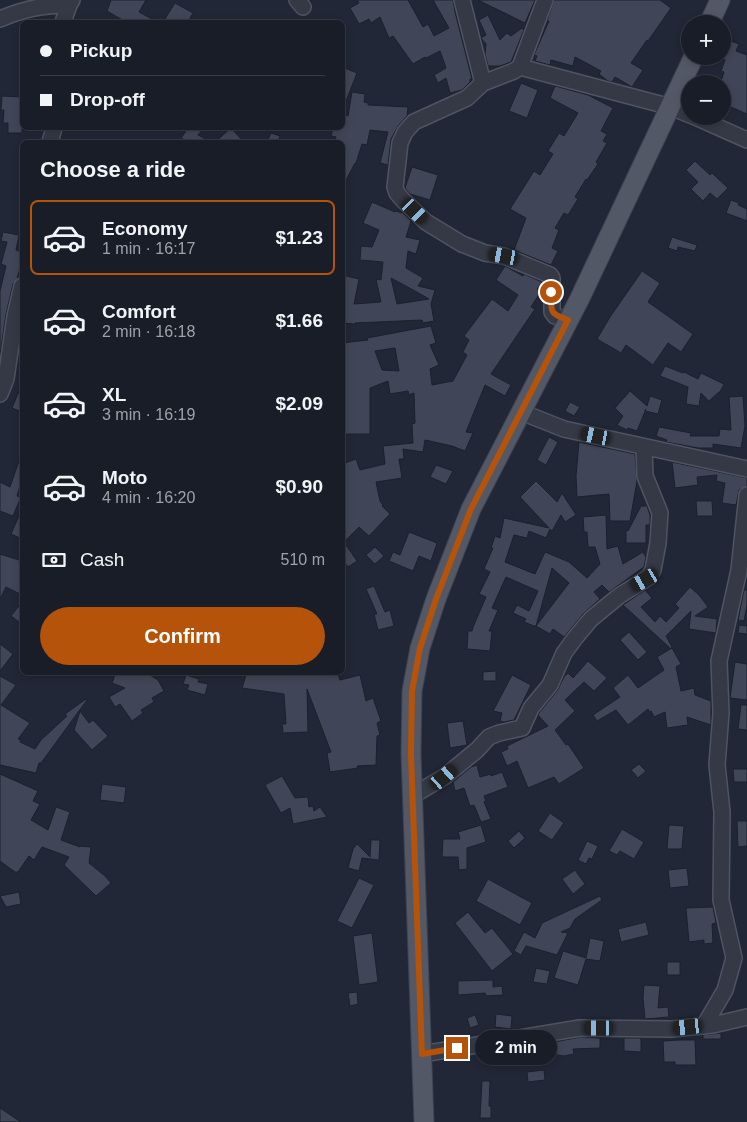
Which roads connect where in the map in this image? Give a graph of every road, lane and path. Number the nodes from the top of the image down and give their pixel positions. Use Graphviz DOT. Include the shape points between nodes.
graph roads {
  1 [pos="462,0"];
  2 [pos="545,0"];
  3 [pos="720,0"];
  4 [pos="70,2"];
  5 [pos="713,15"];
  6 [pos="0,19"];
  7 [pos="64,20"];
  8 [pos="690,65"];
  9 [pos="520,67"];
  10 [pos="484,83"];
  11 [pos="670,107"];
  12 [pos="681,112"];
  13 [pos="712,125"];
  14 [pos="747,140"];
  15 [pos="20,294"];
  16 [pos="568,320"];
  17 [pos="0,394"];
  18 [pos="521,412"];
  19 [pos="644,447"];
  20 [pos="747,469"];
  21 [pos="747,495"];
  22 [pos="743,571"];
  23 [pos="412,796"];
  24 [pos="747,1017"];
  25 [pos="704,1026"];
  26 [pos="422,1054"];
  27 [pos="424,1122"];
  1 -- 10 [label="street"];
  2 -- 9 [label="street"];
  3 -- 5 [label="main road"];
  4 -- 6 [label="street" via="24,10"];
  4 -- 7 [label="street"];
  8 -- 11 [label="main road"];
  9 -- 10 [label="street"];
  9 -- 11 [label="street"];
  10 -- 16 [label="street" via="467,98 414,122 405,132 400,143 397,193 426,222 462,244 504,256 550,275 552,312"];
  11 -- 12 [label="street"];
  11 -- 16 [label="main road"];
  13 -- 14 [label="street"];
  15 -- 17 [label="street" via="6,379"];
  16 -- 18 [label="main road"];
  18 -- 19 [label="street" via="564,429"];
  18 -- 23 [label="main road" via="471,509 420,648 412,691"];
  19 -- 20 [label="street"];
  19 -- 23 [label="street" via="646,476 660,513 658,542 649,577 591,619 575,638 522,728 490,737 444,777"];
  21 -- 22 [label="street"];
  22 -- 25 [label="street" via="720,661 717,765 722,812 721,900 734,958 725,990"];
  23 -- 26 [label="main road"];
  24 -- 25 [label="street"];
  25 -- 26 [label="street" via="580,1028"];
  26 -- 27 [label="main road"];
}
